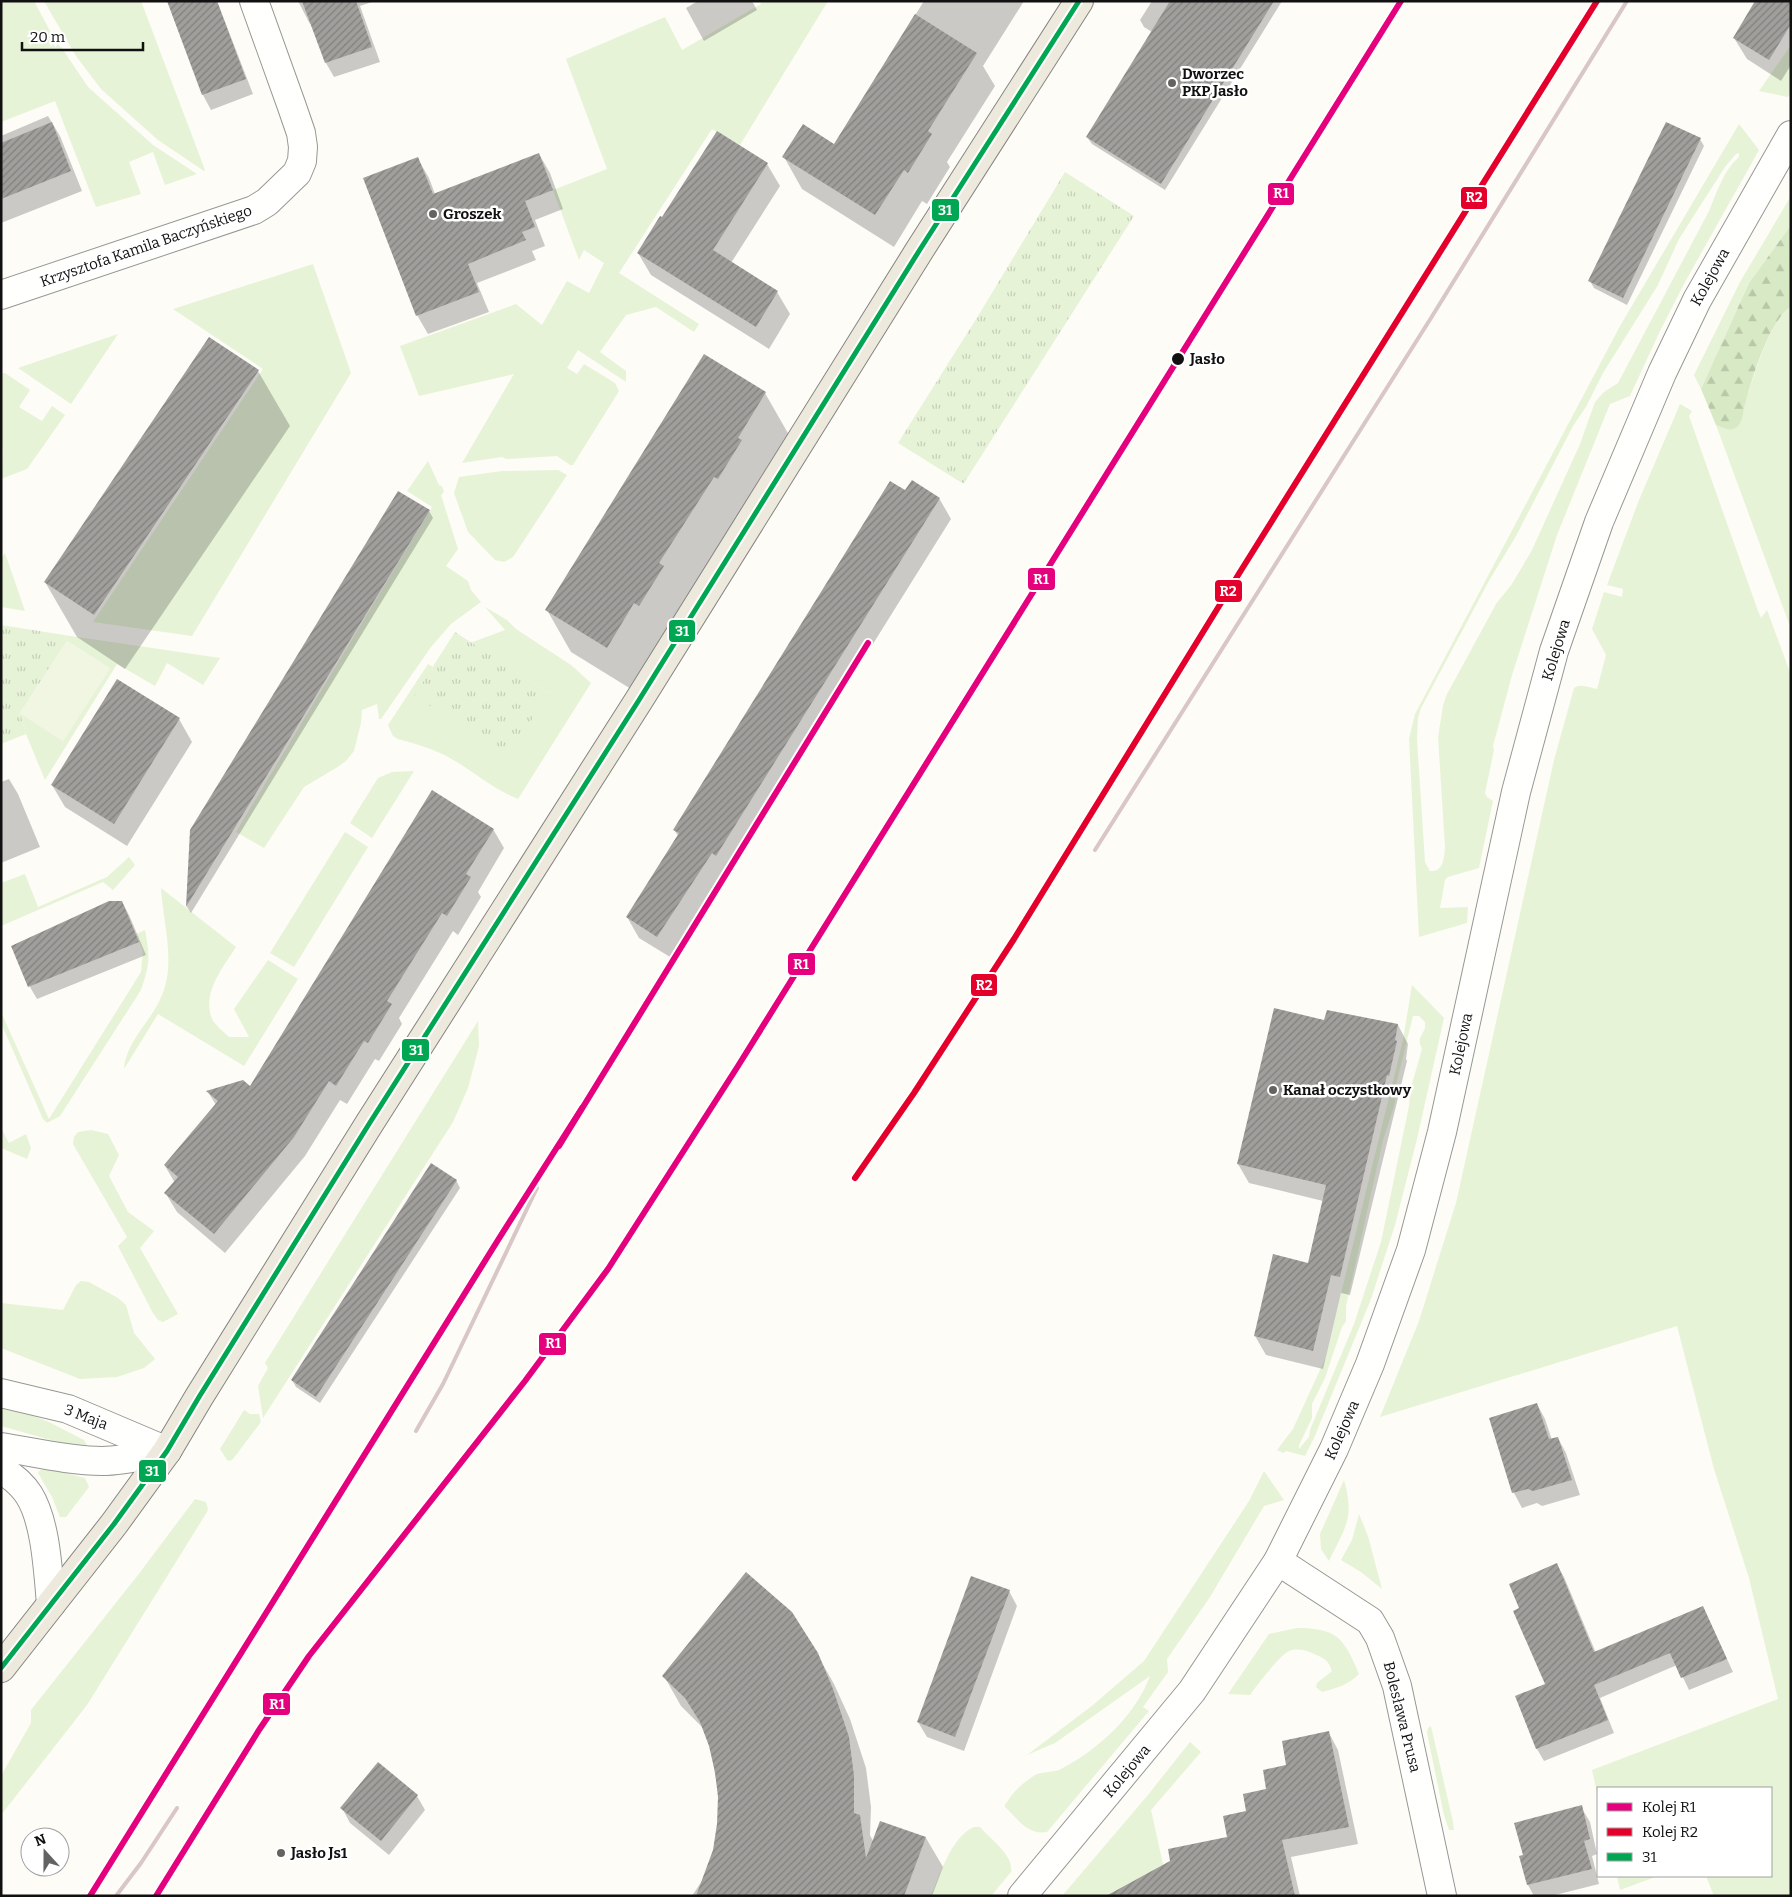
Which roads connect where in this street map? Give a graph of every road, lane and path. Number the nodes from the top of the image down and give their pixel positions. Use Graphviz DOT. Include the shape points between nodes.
graph roads {
  1 [pos="254,1"];
  2 [pos="1079,1"];
  3 [pos="1791,135"];
  4 [pos="1,294"];
  5 [pos="1,1393"];
  6 [pos="1,1447"];
  7 [pos="167,1451"];
  8 [pos="1,1469"];
  9 [pos="1278,1561"];
  10 [pos="51,1604"];
  11 [pos="1,1668"];
  12 [pos="1022,1896"];
  13 [pos="1442,1896"];
  1 -- 4 [label="street, Krzysztofa Kamila Baczyńskiego" via="303,147 302,161 288,183 254,210"];
  2 -- 7 [label="main road" via="374,1116"];
  3 -- 9 [label="street, Kolejowa" via="1697,300 1662,373 1599,522 1554,651 1516,792 1442,1132 1411,1250 1370,1364 1315,1489"];
  5 -- 7 [label="street, 3 Maja" via="68,1409"];
  6 -- 7 [label="street" via="101,1461"];
  7 -- 10 [label="main road"];
  8 -- 10 [label="street" via="21,1485 35,1507 46,1552"];
  9 -- 12 [label="street, Kolejowa" via="1183,1703"];
  9 -- 13 [label="street, Bolesława Prusa" via="1363,1615 1376,1629 1398,1686"];
  10 -- 11 [label="main road"];
}
